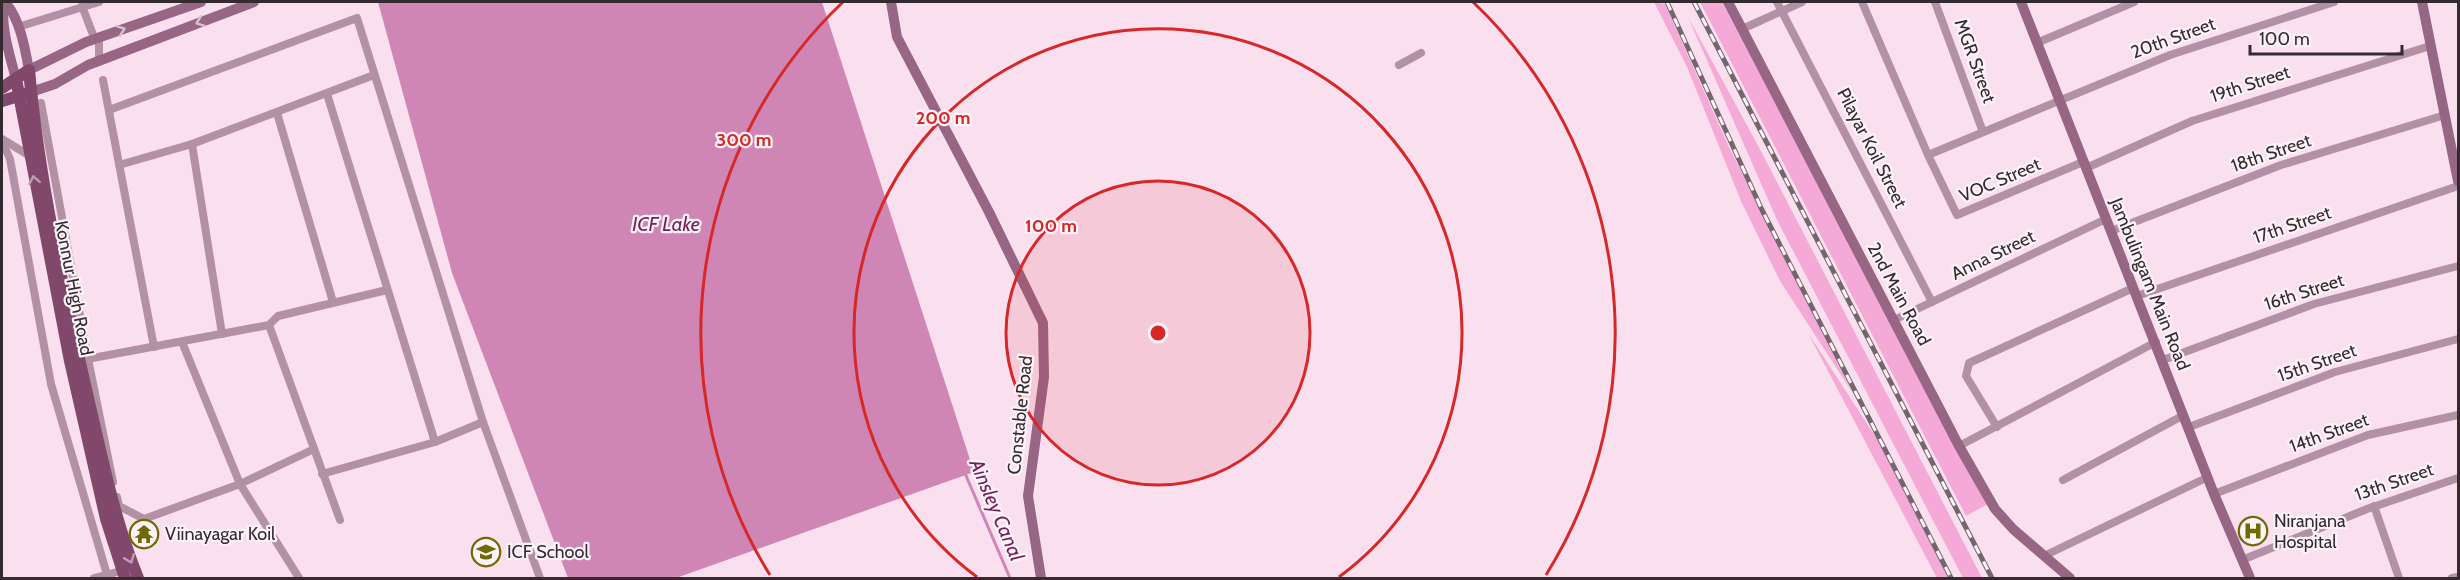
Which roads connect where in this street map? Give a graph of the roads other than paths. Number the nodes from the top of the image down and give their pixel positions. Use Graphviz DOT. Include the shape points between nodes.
graph roads {
  1 [pos="4,2"];
  2 [pos="99,2"];
  3 [pos="201,2"];
  4 [pos="254,2"];
  5 [pos="891,2"];
  6 [pos="1728,2"];
  7 [pos="1802,2"];
  8 [pos="1862,2"];
  9 [pos="1935,2"];
  10 [pos="2021,2"];
  11 [pos="2134,2"];
  12 [pos="2334,2"];
  13 [pos="2422,2"];
  14 [pos="178,5"];
  15 [pos="82,6"];
  16 [pos="1779,6"];
  17 [pos="18,27"];
  18 [pos="1742,29"];
  19 [pos="97,39"];
  20 [pos="2038,42"];
  21 [pos="2430,46"];
  22 [pos="1420,53"];
  23 [pos="99,61"];
  24 [pos="1399,64"];
  25 [pos="29,70"];
  26 [pos="374,75"];
  27 [pos="16,79"];
  28 [pos="103,80"];
  29 [pos="2,88"];
  30 [pos="31,92"];
  31 [pos="327,94"];
  32 [pos="18,97"];
  33 [pos="2,101"];
  34 [pos="2061,102"];
  35 [pos="41,103"];
  36 [pos="109,110"];
  37 [pos="277,112"];
  38 [pos="2445,115"];
  39 [pos="1983,132"];
  40 [pos="2,140"];
  41 [pos="192,144"];
  42 [pos="1928,155"];
  43 [pos="30,156"];
  44 [pos="118,165"];
  45 [pos="2085,165"];
  46 [pos="2458,175"];
  47 [pos="2458,186"];
  48 [pos="2106,219"];
  49 [pos="2111,231"];
  50 [pos="2458,266"];
  51 [pos="387,290"];
  52 [pos="2135,292"];
  53 [pos="333,302"];
  54 [pos="1932,302"];
  55 [pos="1894,320"];
  56 [pos="269,325"];
  57 [pos="222,334"];
  58 [pos="2458,339"];
  59 [pos="182,342"];
  60 [pos="2156,342"];
  61 [pos="154,347"];
  62 [pos="79,360"];
  63 [pos="2163,360"];
  64 [pos="2184,415"];
  65 [pos="2458,415"];
  66 [pos="483,422"];
  67 [pos="1997,427"];
  68 [pos="2189,427"];
  69 [pos="435,442"];
  70 [pos="1959,446"];
  71 [pos="313,449"];
  72 [pos="322,474"];
  73 [pos="2208,477"];
  74 [pos="2458,478"];
  75 [pos="2063,480"];
  76 [pos="240,484"];
  77 [pos="2214,494"];
  78 [pos="2374,506"];
  79 [pos="340,520"];
  80 [pos="2046,555"];
  81 [pos="2242,560"];
  82 [pos="123,575"];
  83 [pos="108,577"];
  84 [pos="2458,577"];
  85 [pos="94,579"];
  86 [pos="138,579"];
  87 [pos="299,579"];
  88 [pos="540,579"];
  89 [pos="1041,579"];
  90 [pos="2070,579"];
  91 [pos="2250,579"];
  92 [pos="2399,579"];
  93 [pos="2452,579"];
  1 -- 17 [label="street, Konnur High Road"];
  1 -- 27 [label="street, Konnur High Road" via="5,28"];
  2 -- 15 [label="street"];
  3 -- 14 [label="street"];
  4 -- 23 [label="street, one-way"];
  5 -- 89 [label="street, Constable Road" via="897,37 1043,323 1044,377 1028,496"];
  6 -- 18 [label="street, 2nd Main Road"];
  7 -- 16 [label="street"];
  8 -- 42 [label="street"];
  9 -- 39 [label="street, MGR Street"];
  10 -- 20 [label="street, Jambulingam Main Road"];
  11 -- 20 [label="street"];
  12 -- 34 [label="street, 20th Street" via="2170,55"];
  13 -- 21 [label="street"];
  19 -- 14 [label="street, one-way"];
  15 -- 17 [label="street"];
  15 -- 19 [label="street"];
  16 -- 18 [label="street"];
  16 -- 54 [label="street, Pilayar Koil Street"];
  17 -- 25 [label="street, Konnur High Road"];
  18 -- 55 [label="street, 2nd Main Road"];
  19 -- 23 [label="street"];
  19 -- 25 [label="street"];
  20 -- 34 [label="street, Jambulingam Main Road"];
  21 -- 38 [label="street"];
  21 -- 45 [label="street, 19th Street" via="2192,121"];
  22 -- 24 [label="street"];
  23 -- 30 [label="street"];
  25 -- 27 [label="main road"];
  25 -- 30 [label="main road"];
  26 -- 31 [label="street"];
  26 -- 36 [label="street" via="357,18"];
  26 -- 66 [label="street"];
  27 -- 29 [label="main road"];
  27 -- 32 [label="main road, Konnur High Road"];
  28 -- 36 [label="street"];
  30 -- 32 [label="main road"];
  30 -- 62 [label="main road"];
  31 -- 37 [label="street"];
  31 -- 51 [label="street"];
  32 -- 33 [label="main road"];
  32 -- 43 [label="main road, Konnur High Road"];
  34 -- 39 [label="street, 20th Street"];
  34 -- 45 [label="street, Jambulingam Main Road"];
  35 -- 62 [label="street"];
  36 -- 44 [label="street"];
  37 -- 41 [label="street"];
  37 -- 53 [label="street"];
  38 -- 46 [label="street"];
  38 -- 49 [label="street, 18th Street" via="2281,165"];
  39 -- 42 [label="street, 20th Street"];
  40 -- 43 [label="street"];
  40 -- 83 [label="street" via="10,159 51,384"];
  41 -- 44 [label="street"];
  41 -- 57 [label="street"];
  42 -- 45 [label="street, VOC Street" via="1959,215"];
  62 -- 43 [label="main road, Konnur High Road, one-way"];
  44 -- 61 [label="street"];
  45 -- 48 [label="street, Jambulingam Main Road"];
  47 -- 52 [label="street, 17th Street"];
  48 -- 49 [label="street, Jambulingam Main Road"];
  48 -- 54 [label="street, Anna Street"];
  49 -- 52 [label="street, Jambulingam Main Road"];
  50 -- 63 [label="street, 16th Street" via="2314,304"];
  51 -- 53 [label="street"];
  51 -- 69 [label="street"];
  52 -- 60 [label="street, Jambulingam Main Road"];
  52 -- 67 [label="street, 17th Street" via="1969,363 1966,376"];
  53 -- 56 [label="street" via="278,316"];
  54 -- 55 [label="street, Anna Street"];
  55 -- 70 [label="street, 2nd Main Road"];
  56 -- 57 [label="street"];
  56 -- 71 [label="street"];
  57 -- 59 [label="street"];
  58 -- 68 [label="street, 15th Street" via="2335,372"];
  59 -- 61 [label="street"];
  59 -- 76 [label="street"];
  60 -- 63 [label="street, Jambulingam Main Road"];
  60 -- 67 [label="street"];
  61 -- 62 [label="street"];
  62 -- 76 [label="street" via="119,506 144,519"];
  62 -- 82 [label="main road, Konnur High Road" via="106,519"];
  62 -- 86 [label="main road, one-way" via="121,537"];
  63 -- 64 [label="street, Jambulingam Main Road"];
  64 -- 68 [label="street, Jambulingam Main Road"];
  64 -- 75 [label="street"];
  65 -- 77 [label="street, 14th Street" via="2368,435"];
  66 -- 69 [label="street"];
  66 -- 88 [label="street"];
  67 -- 70 [label="street"];
  68 -- 73 [label="street, Jambulingam Main Road"];
  69 -- 72 [label="street"];
  70 -- 80 [label="street, 2nd Main Road" via="1995,509"];
  71 -- 72 [label="street"];
  71 -- 76 [label="street"];
  72 -- 79 [label="street"];
  73 -- 77 [label="street, Jambulingam Main Road"];
  73 -- 80 [label="street"];
  74 -- 78 [label="street, 13th Street"];
  76 -- 87 [label="street"];
  77 -- 81 [label="street, Jambulingam Main Road"];
  78 -- 81 [label="street, 13th Street"];
  78 -- 92 [label="street"];
  80 -- 90 [label="street, 2nd Main Road"];
  81 -- 91 [label="street, Jambulingam Main Road"];
  82 -- 83 [label="street"];
  83 -- 85 [label="street"];
  84 -- 93 [label="street"];
}
